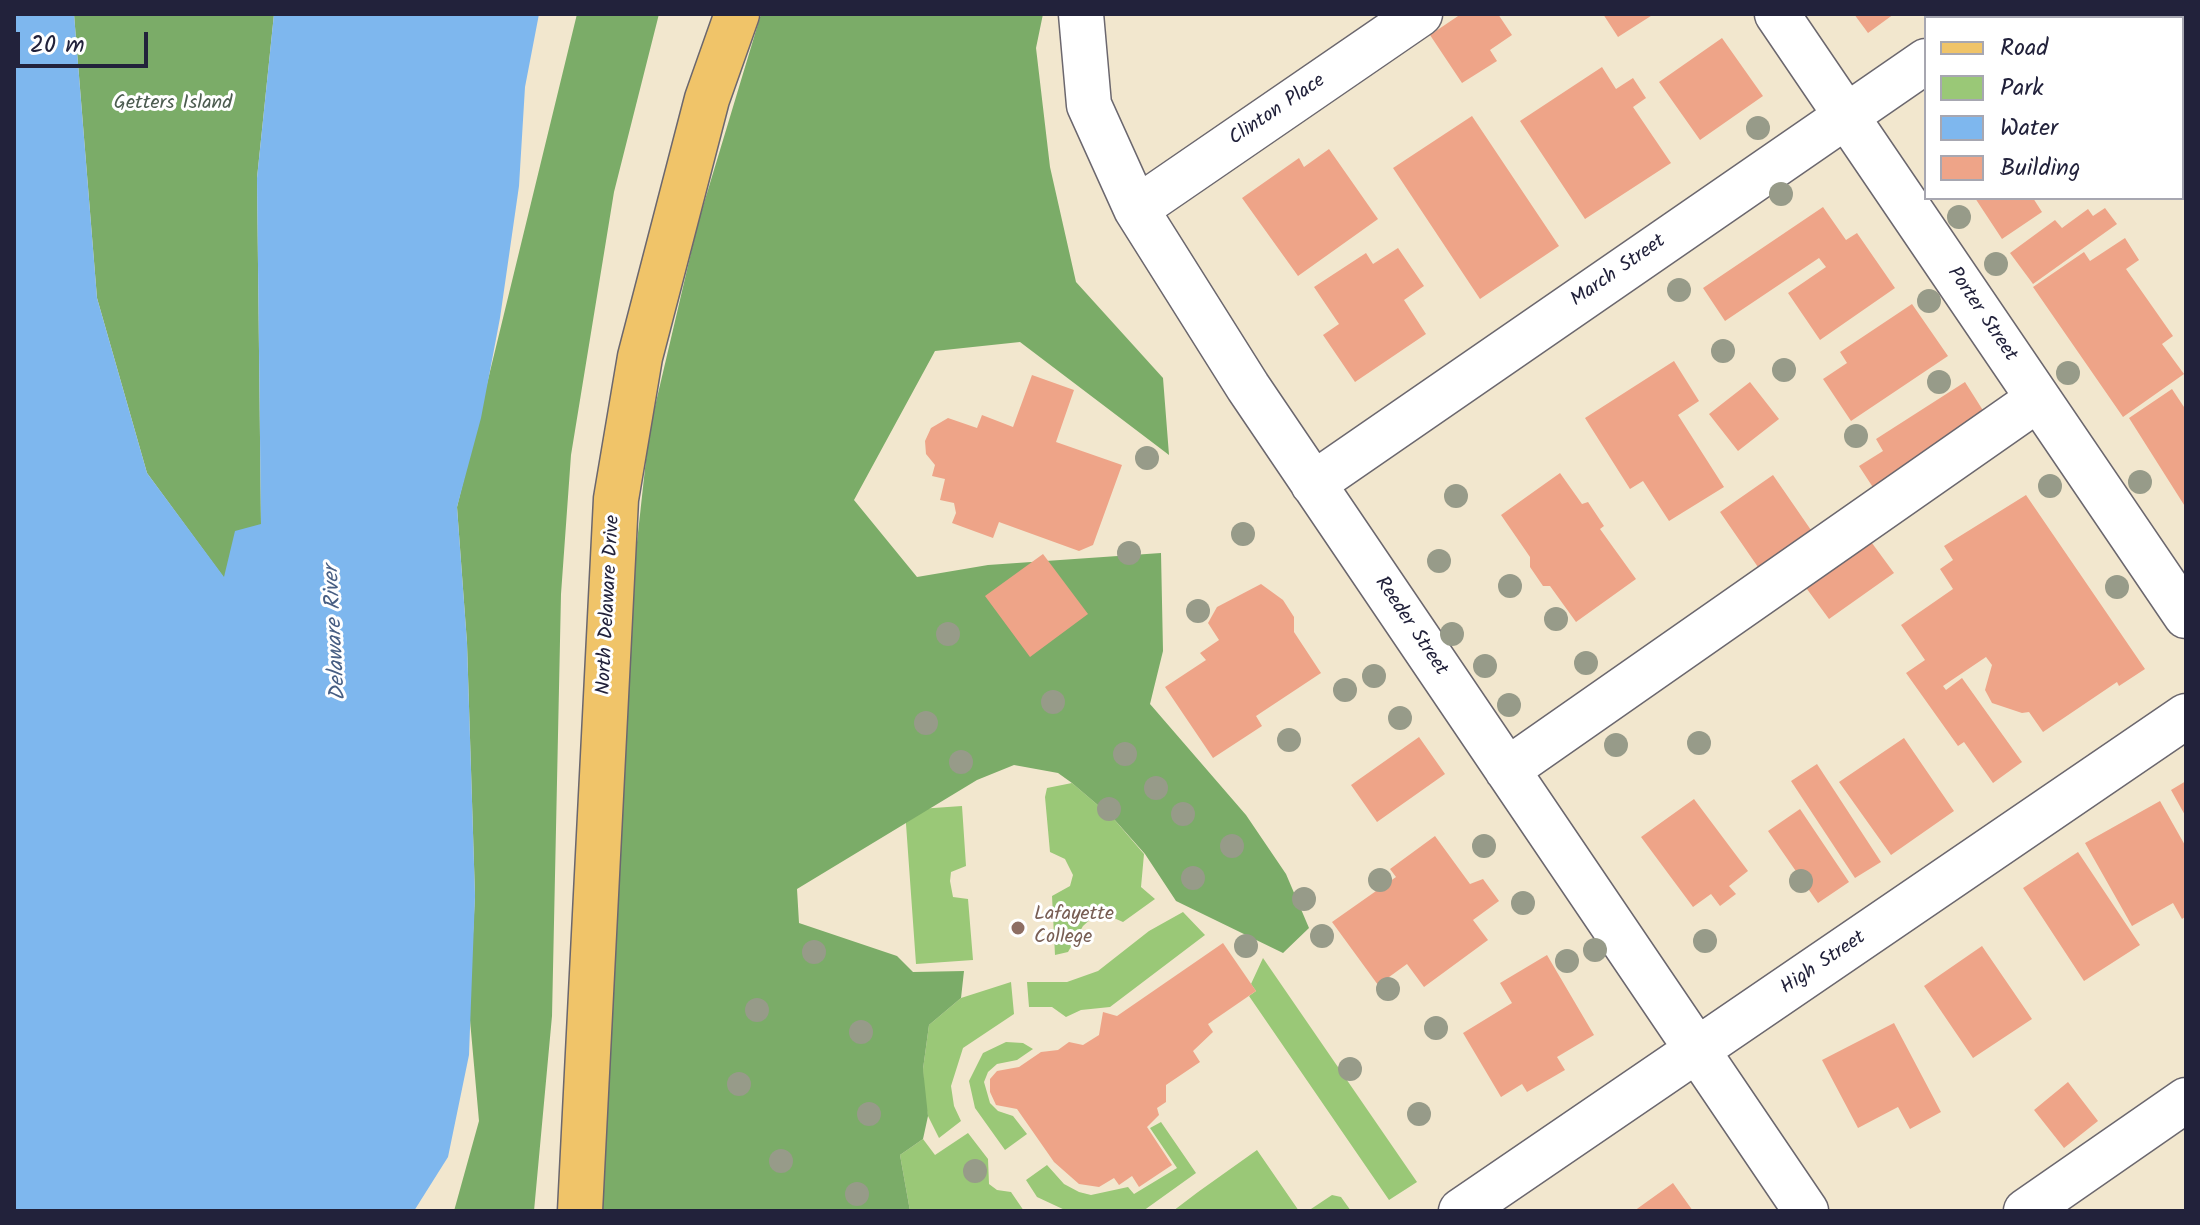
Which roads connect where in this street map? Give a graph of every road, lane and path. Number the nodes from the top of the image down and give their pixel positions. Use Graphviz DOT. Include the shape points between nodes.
graph roads {
  1 [pos="737,14"];
  2 [pos="1081,14"];
  3 [pos="1420,14"];
  4 [pos="1777,14"];
  5 [pos="1924,62"];
  6 [pos="1846,116"];
  7 [pos="1136,209"];
  8 [pos="2038,399"];
  9 [pos="1313,484"];
  10 [pos="2186,616"];
  11 [pos="2186,716"];
  12 [pos="1507,770"];
  13 [pos="1698,1051"];
  14 [pos="2186,1100"];
  15 [pos="580,1211"];
  16 [pos="1461,1211"];
  17 [pos="1806,1211"];
  18 [pos="2026,1211"];
  1 -- 15 [label="main road, North Delaware Drive" via="707,99 640,357 616,499"];
  2 -- 7 [label="street, Reeder Street" via="1089,105"];
  3 -- 7 [label="street, Clinton Place"];
  4 -- 6 [label="street, Porter Street"];
  5 -- 6 [label="street, March Street"];
  6 -- 8 [label="street, Porter Street"];
  6 -- 9 [label="street, March Street"];
  7 -- 9 [label="street, Reeder Street"];
  8 -- 10 [label="street, Porter Street"];
  8 -- 12 [label="street"];
  9 -- 12 [label="street, Reeder Street"];
  11 -- 13 [label="street, High Street"];
  12 -- 13 [label="street, Reeder Street"];
  13 -- 16 [label="street, High Street"];
  13 -- 17 [label="street, Reeder Street"];
  14 -- 18 [label="street"];
}
